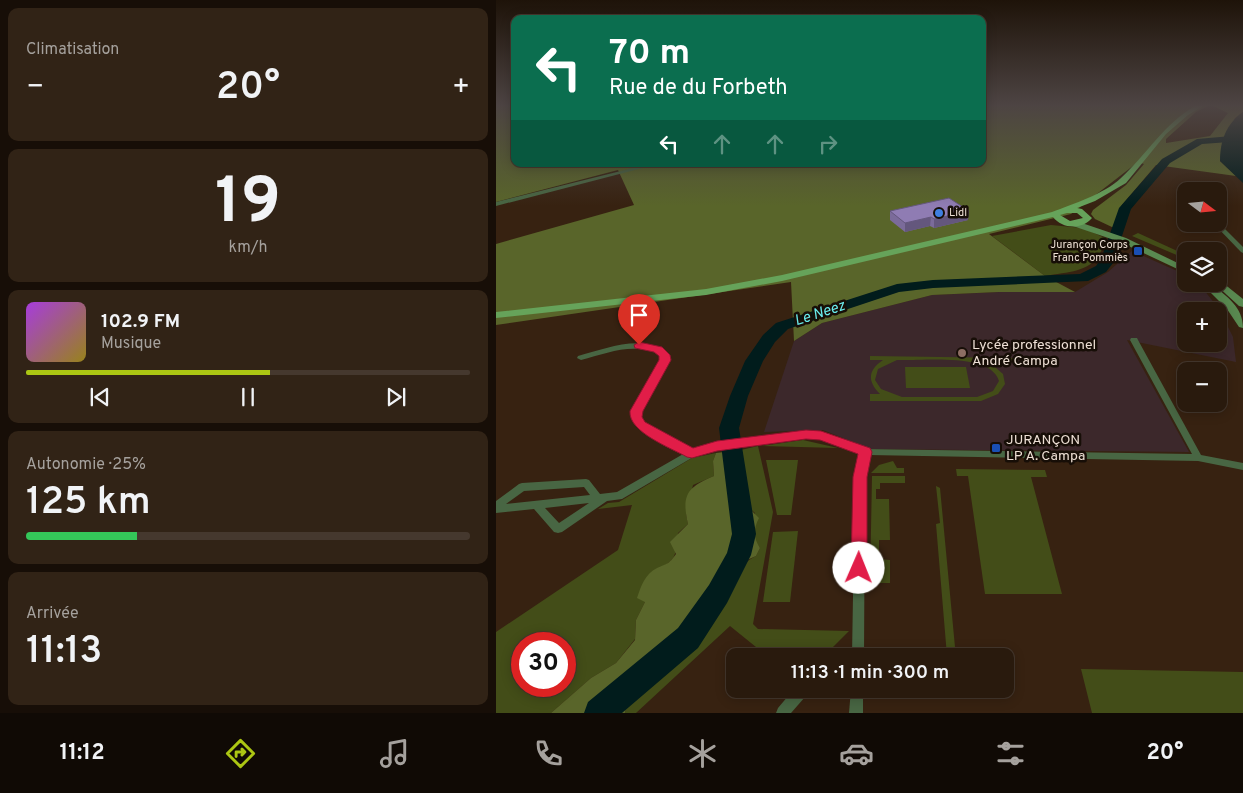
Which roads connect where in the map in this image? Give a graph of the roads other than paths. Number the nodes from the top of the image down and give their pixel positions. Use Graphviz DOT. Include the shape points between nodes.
graph roads {
  1 [pos="1159,139"];
  2 [pos="644,167"];
  3 [pos="1092,199"];
  4 [pos="496,204"];
  5 [pos="1066,210"];
  6 [pos="1055,214"];
  7 [pos="1086,216"];
  8 [pos="1022,223"];
  9 [pos="1069,223"];
  10 [pos="1106,231"];
  11 [pos="1225,232"];
  12 [pos="1125,238"];
  13 [pos="1243,251"];
  14 [pos="1177,258"];
  15 [pos="1177,265"];
  16 [pos="1227,290"];
  17 [pos="1216,292"];
  18 [pos="1243,304"];
  19 [pos="496,315"];
  20 [pos="1243,325"];
  21 [pos="1134,340"];
  22 [pos="581,358"];
  23 [pos="866,452"];
  24 [pos="692,453"];
  25 [pos="1198,458"];
  26 [pos="1243,467"];
  27 [pos="601,498"];
  28 [pos="537,505"];
  29 [pos="496,507"];
  30 [pos="858,648"];
  31 [pos="795,698"];
  32 [pos="857,698"];
  33 [pos="783,713"];
  34 [pos="856,713"];
  1 -- 3 [label="main road" via="1123,180"];
  2 -- 4 [label="street"];
  3 -- 5 [label="main road"];
  3 -- 7 [label="main road"];
  5 -- 6 [label="main road"];
  5 -- 7 [label="main road"];
  6 -- 8 [label="main road"];
  6 -- 9 [label="main road"];
  7 -- 9 [label="main road" via="1086,221"];
  7 -- 10 [label="main road"];
  8 -- 9 [label="main road"];
  8 -- 19 [label="main road" via="782,278 706,292"];
  9 -- 10 [label="main road"];
  10 -- 12 [label="main road"];
  11 -- 13 [label="street"];
  12 -- 14 [label="main road"];
  12 -- 15 [label="main road"];
  16 -- 18 [label="main road"];
  17 -- 20 [label="main road" via="1231,306"];
  21 -- 25 [label="street"];
  22 -- 24 [label="street" via="639,345 665,355 636,411 636,418 641,426"];
  23 -- 24 [label="street" via="806,434 717,446"];
  23 -- 25 [label="street"];
  23 -- 30 [label="street" via="860,477"];
  24 -- 27 [label="street" via="619,496"];
  25 -- 26 [label="street"];
  27 -- 28 [label="street"];
  27 -- 28 [label="street" via="558,528"];
  27 -- 29 [label="street" via="586,483 522,487"];
  28 -- 29 [label="street"];
  31 -- 33 [label="street"];
  32 -- 34 [label="street"];
}
